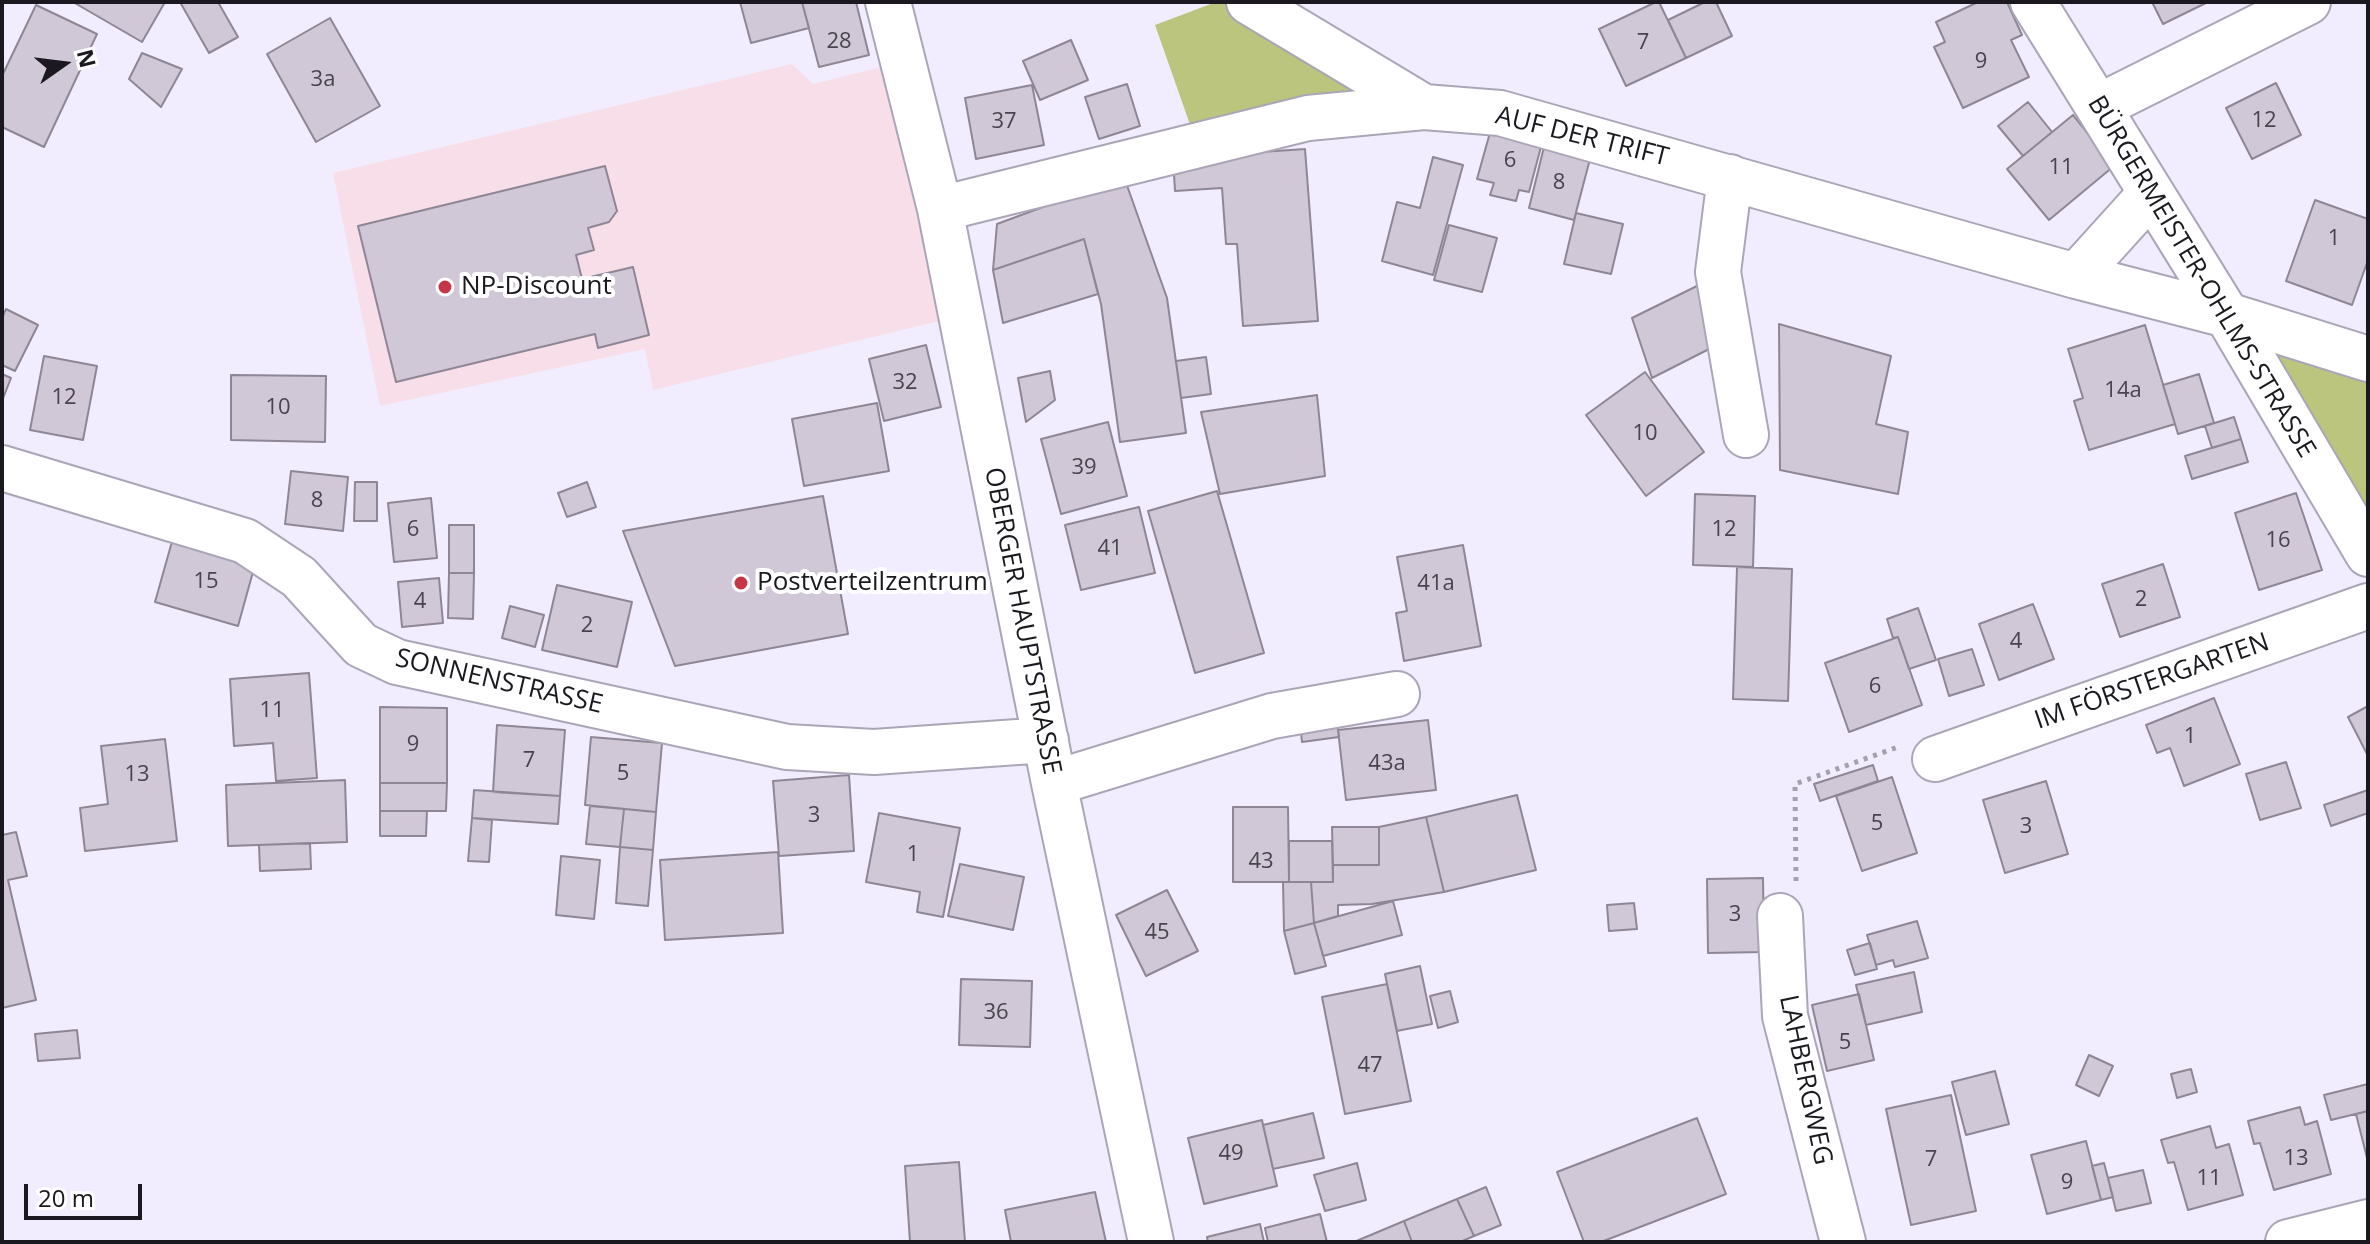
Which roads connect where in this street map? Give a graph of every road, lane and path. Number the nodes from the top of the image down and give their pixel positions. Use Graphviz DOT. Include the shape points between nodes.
graph roads {
  1 [pos="888,2"];
  2 [pos="1249,2"];
  3 [pos="2033,2"];
  4 [pos="2308,2"];
  5 [pos="1424,107"];
  6 [pos="2098,107"];
  7 [pos="1730,177"];
  8 [pos="2151,193"];
  9 [pos="940,209"];
  10 [pos="2076,276"];
  11 [pos="2227,315"];
  12 [pos="2368,359"];
  13 [pos="1746,435"];
  14 [pos="2,468"];
  15 [pos="2368,554"];
  16 [pos="2368,606"];
  17 [pos="1397,694"];
  18 [pos="1046,740"];
  19 [pos="1935,759"];
  20 [pos="1054,783"];
  21 [pos="1780,916"];
  22 [pos="2368,1222"];
  23 [pos="1151,1242"];
  24 [pos="1843,1242"];
  25 [pos="2288,1242"];
  1 -- 9 [label="street, OBERGER HAUPTSTRASSE"];
  2 -- 5 [label="street"];
  3 -- 6 [label="street, BÜRGERMEISTER-OHLMS-STRASSE"];
  4 -- 6 [label="street"];
  5 -- 7 [label="street, AUF DER TRIFT" via="1500,113"];
  5 -- 9 [label="street, AUF DER TRIFT" via="1308,118"];
  6 -- 8 [label="street, BÜRGERMEISTER-OHLMS-STRASSE"];
  7 -- 10 [label="street, AUF DER TRIFT"];
  7 -- 13 [label="street" via="1718,272"];
  8 -- 10 [label="street"];
  8 -- 11 [label="street, BÜRGERMEISTER-OHLMS-STRASSE"];
  9 -- 18 [label="street, OBERGER HAUPTSTRASSE"];
  10 -- 11 [label="street, AUF DER TRIFT"];
  11 -- 12 [label="street, AUF DER TRIFT"];
  11 -- 15 [label="street, BÜRGERMEISTER-OHLMS-STRASSE"];
  14 -- 18 [label="street, SONNENSTRASSE" via="245,541 299,577 361,645 397,662 787,747 874,752"];
  16 -- 19 [label="street, IM FÖRSTERGARTEN"];
  17 -- 20 [label="street" via="1272,716"];
  18 -- 20 [label="street, OBERGER HAUPTSTRASSE"];
  19 -- 21 [label="path" via="1905,744 1795,784 1797,890"];
  20 -- 23 [label="street, OBERGER HAUPTSTRASSE"];
  21 -- 24 [label="street, LAHBERGWEG" via="1785,1016"];
  22 -- 25 [label="street"];
}
